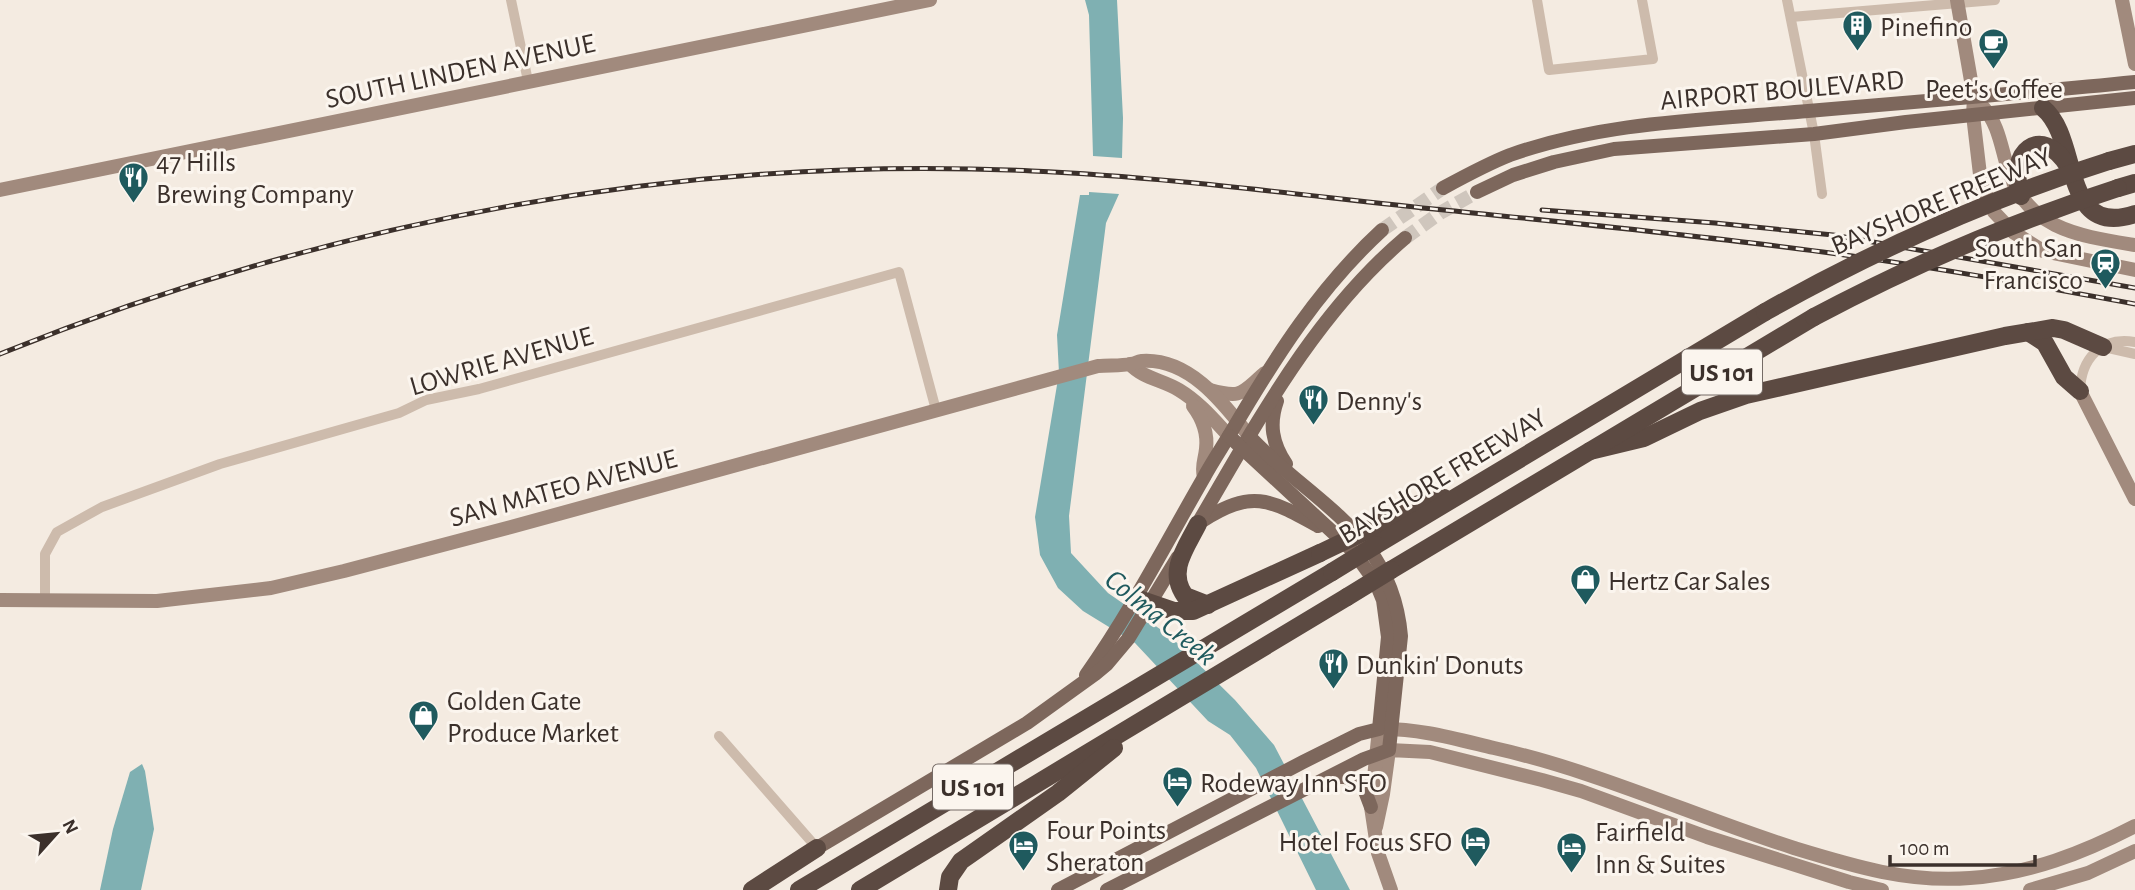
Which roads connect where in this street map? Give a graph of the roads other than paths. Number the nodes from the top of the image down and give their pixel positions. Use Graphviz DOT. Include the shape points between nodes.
graph roads {
  1 [pos="511,0"];
  2 [pos="930,0"];
  3 [pos="1537,0"];
  4 [pos="1642,0"];
  5 [pos="1787,0"];
  6 [pos="1995,0"];
  7 [pos="2122,0"];
  8 [pos="1957,2"];
  9 [pos="1791,17"];
  10 [pos="2135,64"];
  11 [pos="528,82"];
  12 [pos="2135,82"];
  13 [pos="2135,98"];
  14 [pos="1974,99"];
  15 [pos="2043,108"];
  16 [pos="1810,111"];
  17 [pos="1990,114"];
  18 [pos="1973,115"];
  19 [pos="1814,134"];
  20 [pos="2135,154"];
  21 [pos="2073,175"];
  22 [pos="2127,186"];
  23 [pos="1443,188"];
  24 [pos="0,190"];
  25 [pos="1477,192"];
  26 [pos="1822,194"];
  27 [pos="2021,196"];
  28 [pos="2135,214"];
  29 [pos="1382,230"];
  30 [pos="1405,238"];
  31 [pos="2135,245"];
  32 [pos="2135,271"];
  33 [pos="2028,332"];
  34 [pos="2135,342"];
  35 [pos="2103,347"];
  36 [pos="2135,354"];
  37 [pos="1130,365"];
  38 [pos="1266,372"];
  39 [pos="1289,373"];
  40 [pos="1210,390"];
  41 [pos="1181,391"];
  42 [pos="2080,391"];
  43 [pos="936,410"];
  44 [pos="1238,421"];
  45 [pos="1633,434"];
  46 [pos="1229,436"];
  47 [pos="1250,437"];
  48 [pos="1242,450"];
  49 [pos="1204,477"];
  50 [pos="1302,484"];
  51 [pos="2135,499"];
  52 [pos="1198,524"];
  53 [pos="1335,535"];
  54 [pos="1371,538"];
  55 [pos="0,600"];
  56 [pos="45,602"];
  57 [pos="1141,605"];
  58 [pos="1208,605"];
  59 [pos="1169,705"];
  60 [pos="1386,729"];
  61 [pos="719,736"];
  62 [pos="1383,752"];
  63 [pos="1321,781"];
  64 [pos="1371,807"];
  65 [pos="2135,826"];
  66 [pos="1375,835"];
  67 [pos="817,848"];
  68 [pos="2135,851"];
  69 [pos="752,890"];
  70 [pos="799,890"];
  71 [pos="860,890"];
  72 [pos="948,890"];
  73 [pos="1058,890"];
  74 [pos="1107,890"];
  75 [pos="1391,890"];
  76 [pos="1882,890"];
  77 [pos="2030,890"];
  1 -- 11 [label="street"];
  2 -- 11 [label="main road, SOUTH LINDEN AVENUE"];
  3 -- 4 [label="street" via="1549,70 1653,59"];
  5 -- 9 [label="street"];
  6 -- 8 [label="street"];
  7 -- 10 [label="main road"];
  8 -- 9 [label="street"];
  8 -- 14 [label="main road"];
  9 -- 16 [label="street"];
  11 -- 24 [label="main road, SOUTH LINDEN AVENUE"];
  12 -- 14 [label="main road, AIRPORT BOULEVARD"];
  13 -- 15 [label="main road, AIRPORT BOULEVARD"];
  14 -- 16 [label="main road, AIRPORT BOULEVARD"];
  14 -- 17 [label="main road"];
  14 -- 18 [label="main road"];
  15 -- 17 [label="main road, AIRPORT BOULEVARD"];
  15 -- 21 [label="highway" via="2057,124"];
  16 -- 19 [label="street"];
  16 -- 23 [label="main road, AIRPORT BOULEVARD" via="1634,127 1567,138 1507,157"];
  17 -- 18 [label="main road, AIRPORT BOULEVARD"];
  17 -- 27 [label="main road"];
  18 -- 19 [label="main road, AIRPORT BOULEVARD"];
  18 -- 32 [label="main road" via="1982,188 2007,227 2032,246 2053,254"];
  19 -- 25 [label="main road, AIRPORT BOULEVARD" via="1593,153 1534,168"];
  19 -- 26 [label="street"];
  20 -- 54 [label="highway, BAYSHORE FREEWAY / US 101, bridge" via="2030,187 1880,250 1765,312 1461,494 1411,506"];
  21 -- 27 [label="highway" via="2054,150 2040,145 2028,148 2017,163"];
  21 -- 28 [label="highway" via="2085,205 2098,216 2116,219"];
  22 -- 45 [label="highway, BAYSHORE FREEWAY / US 101, bridge" via="2028,219 1901,273 1814,317"];
  27 -- 31 [label="main road" via="2038,215 2062,229"];
  29 -- 38 [label="main road" via="1321,294"];
  30 -- 39 [label="main road" via="1336,307"];
  33 -- 35 [label="highway" via="2064,330"];
  33 -- 42 [label="highway" via="2045,343 2064,377"];
  33 -- 45 [label="highway" via="1746,395"];
  34 -- 35 [label="street" via="2125,340"];
  35 -- 36 [label="street"];
  35 -- 42 [label="street" via="2083,367"];
  37 -- 40 [label="main road, SAN MATEO AVENUE" via="1140,361 1166,365"];
  37 -- 41 [label="main road"];
  37 -- 43 [label="main road, SAN MATEO AVENUE" via="1090,368"];
  38 -- 40 [label="main road" via="1236,395"];
  38 -- 44 [label="main road"];
  39 -- 47 [label="main road"];
  39 -- 50 [label="main road" via="1275,404 1272,432 1280,456"];
  40 -- 44 [label="main road, SAN MATEO AVENUE"];
  41 -- 46 [label="main road"];
  41 -- 49 [label="main road" via="1206,432"];
  42 -- 51 [label="main road"];
  43 -- 56 [label="main road, SAN MATEO AVENUE" via="271,588 157,601"];
  43 -- 56 [label="street, LOWRIE AVENUE" via="899,272 489,387 426,400 399,413 220,464 102,507 57,532 45,554"];
  44 -- 46 [label="main road"];
  44 -- 47 [label="main road, SAN MATEO AVENUE"];
  45 -- 59 [label="highway, BAYSHORE FREEWAY / US 101, bridge" via="1590,451"];
  46 -- 48 [label="main road"];
  46 -- 49 [label="main road"];
  47 -- 48 [label="main road"];
  47 -- 50 [label="main road"];
  48 -- 52 [label="main road"];
  48 -- 53 [label="main road"];
  49 -- 57 [label="main road"];
  50 -- 60 [label="main road" via="1354,528 1389,579 1401,636"];
  52 -- 53 [label="main road" via="1230,505 1254,500 1281,506"];
  52 -- 57 [label="main road"];
  52 -- 58 [label="highway" via="1176,573 1185,596"];
  53 -- 60 [label="main road" via="1366,567 1383,600 1388,654"];
  54 -- 58 [label="highway, bridge" via="1320,553"];
  54 -- 70 [label="highway, BAYSHORE FREEWAY / US 101, bridge" via="1332,572"];
  55 -- 56 [label="main road, SAN MATEO AVENUE"];
  57 -- 58 [label="highway" via="1184,612"];
  57 -- 67 [label="main road" via="1077,688 1027,723"];
  59 -- 71 [label="highway, BAYSHORE FREEWAY / US 101"];
  59 -- 72 [label="highway" via="1058,793 961,861"];
  60 -- 62 [label="main road"];
  60 -- 65 [label="main road" via="1435,734 1558,764 1736,829 1894,875 1952,879 2016,872 2079,852"];
  60 -- 73 [label="main road" via="1359,734"];
  61 -- 67 [label="street"];
  62 -- 63 [label="main road"];
  62 -- 64 [label="main road"];
  62 -- 66 [label="main road"];
  62 -- 76 [label="main road" via="1430,752 1542,780"];
  63 -- 64 [label="main road" via="1355,780 1363,786"];
  63 -- 74 [label="main road"];
  64 -- 66 [label="main road"];
  66 -- 75 [label="main road"];
  67 -- 69 [label="highway"];
  68 -- 77 [label="main road" via="2088,873"];
}
